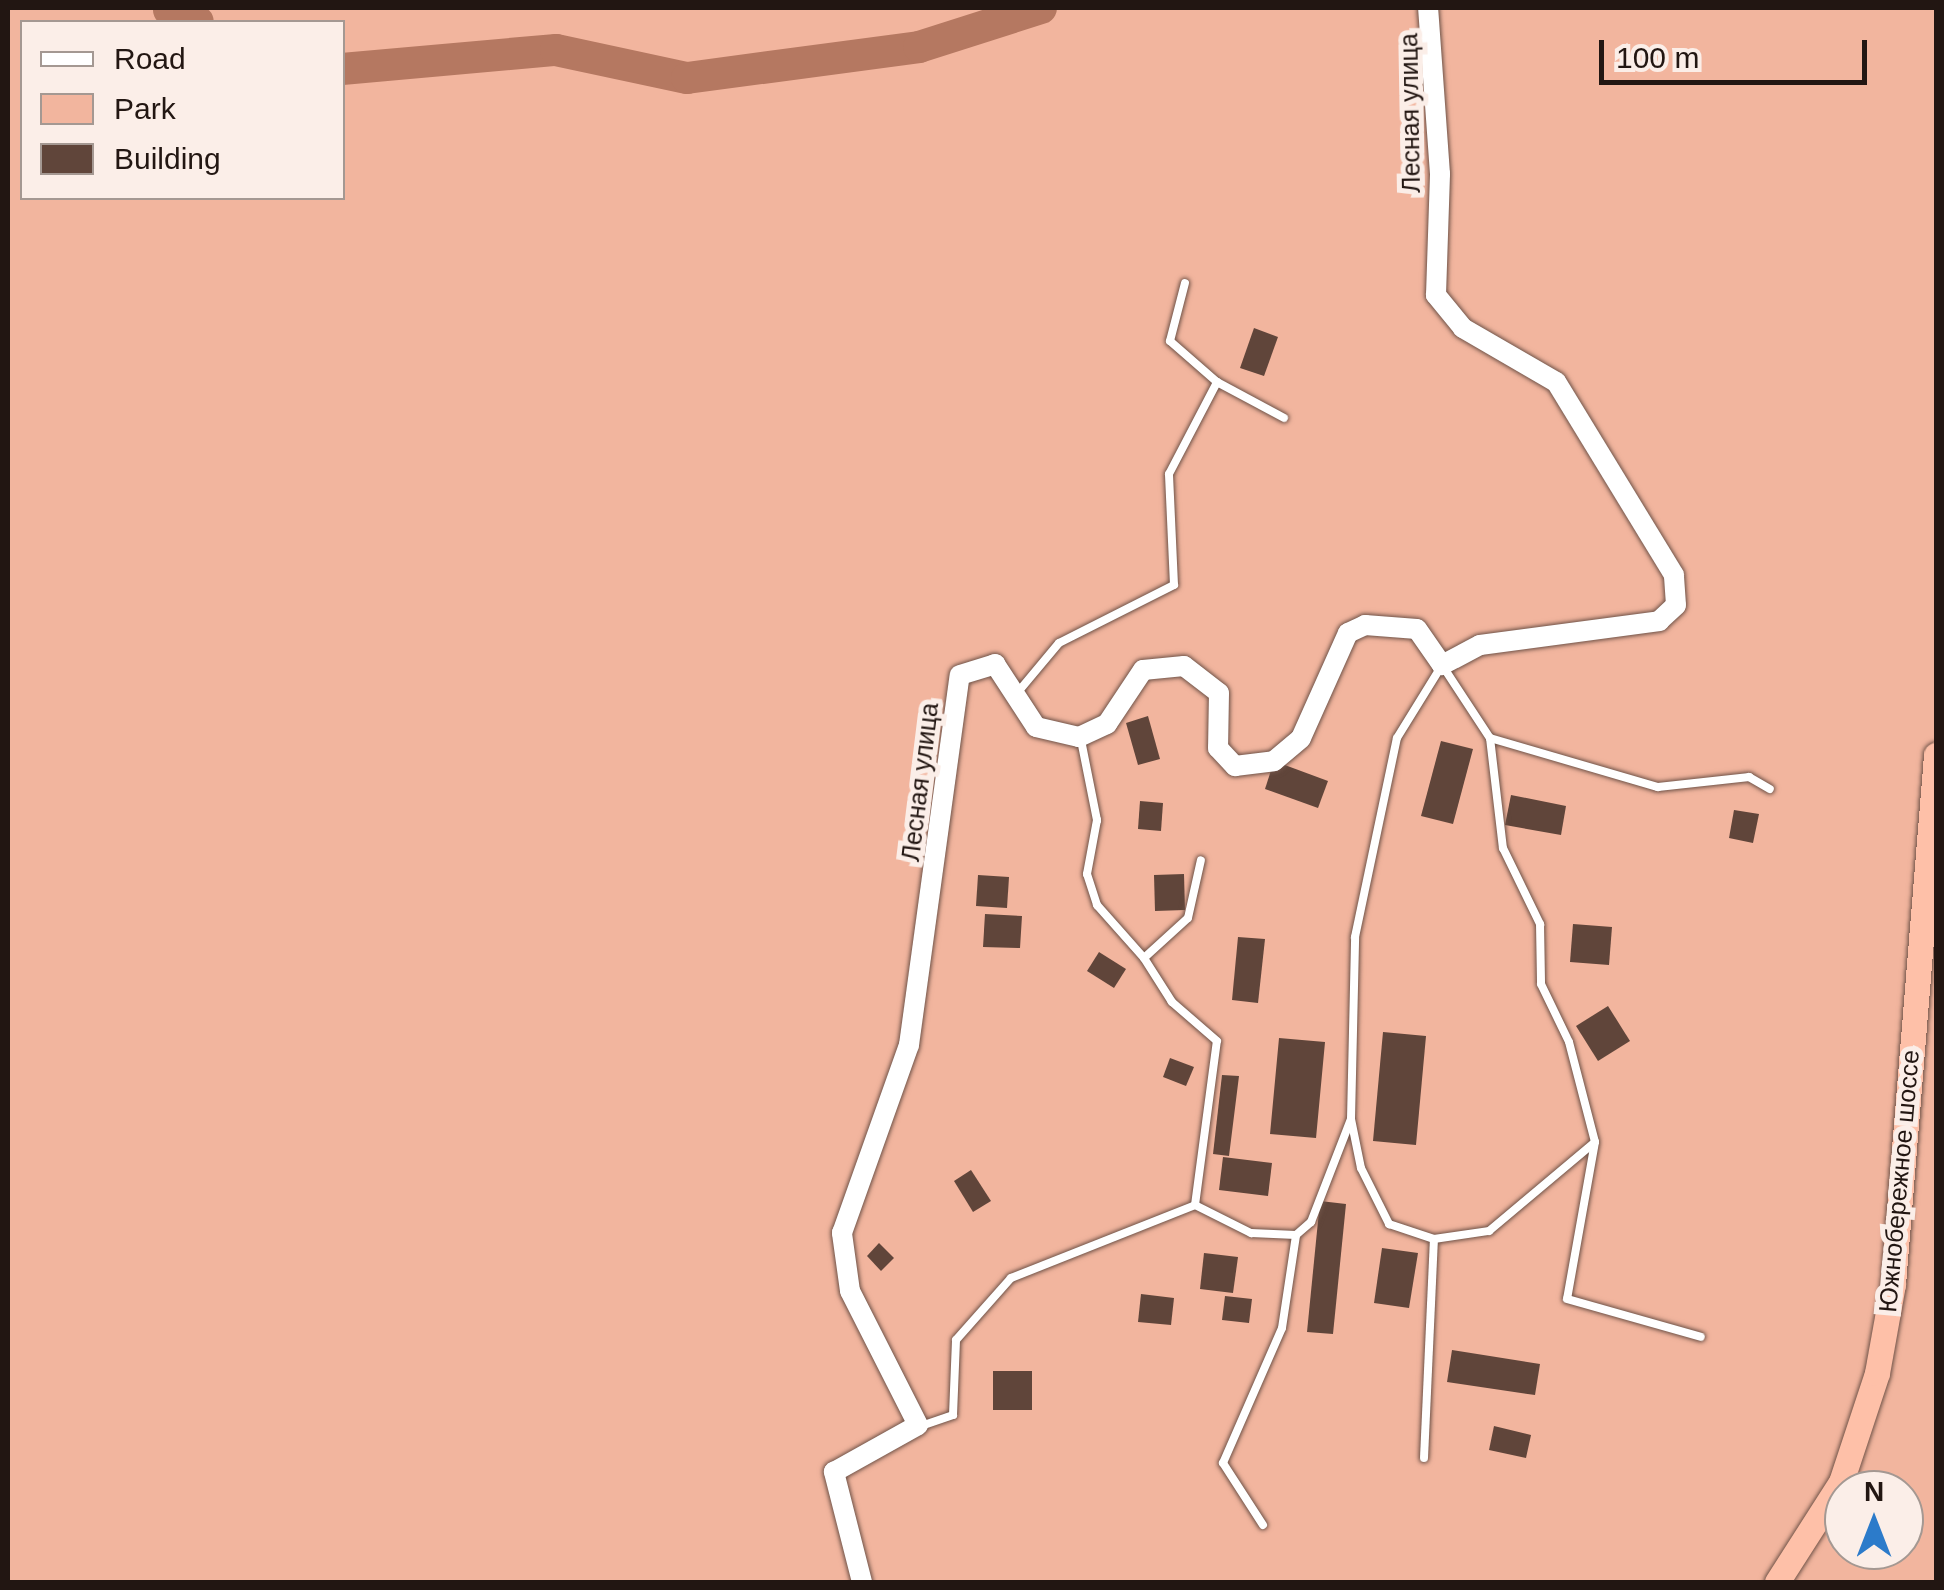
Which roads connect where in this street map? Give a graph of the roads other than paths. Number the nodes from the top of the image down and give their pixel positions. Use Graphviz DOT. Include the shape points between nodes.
graph roads {
  1 [pos="1428,8"];
  2 [pos="1185,283"];
  3 [pos="1217,382"];
  4 [pos="1284,418"];
  5 [pos="1442,665"];
  6 [pos="1018,692"];
  7 [pos="1080,737"];
  8 [pos="1490,738"];
  9 [pos="1936,755"];
  10 [pos="1770,789"];
  11 [pos="1200,860"];
  12 [pos="1936,878"];
  13 [pos="1144,958"];
  14 [pos="1351,1119"];
  15 [pos="1595,1142"];
  16 [pos="1194,1205"];
  17 [pos="1296,1235"];
  18 [pos="1434,1239"];
  19 [pos="1702,1337"];
  20 [pos="918,1425"];
  21 [pos="1424,1458"];
  22 [pos="1861,1470"];
  23 [pos="1263,1525"];
  24 [pos="1824,1536"];
  25 [pos="862,1582"];
  26 [pos="1777,1582"];
  27 [pos="1792,1582"];
  1 -- 5 [label="street, Лесная улица" via="1436,29 1436,295 1463,328 1556,382 1678,596 1659,621 1480,646"];
  2 -- 3 [label="lane" via="1170,340"];
  3 -- 4 [label="lane"];
  3 -- 6 [label="lane" via="1170,474 1174,585 1059,643"];
  5 -- 7 [label="street" via="1417,629 1384,623 1348,633 1324,702 1274,762 1235,766 1218,748 1220,692 1184,666 1143,670 1106,724"];
  5 -- 8 [label="lane"];
  5 -- 14 [label="lane" via="1397,738 1370,856 1355,938"];
  6 -- 7 [label="street, Лесная улица" via="1036,726"];
  6 -- 20 [label="street, Лесная улица" via="995,664 960,675 909,1045 842,1233 850,1292"];
  7 -- 13 [label="lane" via="1097,820 1086,874 1098,904"];
  8 -- 10 [label="lane" via="1658,788 1749,777"];
  8 -- 15 [label="lane" via="1502,848 1540,924 1542,984 1569,1042"];
  9 -- 26 [label="highway, Южнобережное шоссе" via="1893,1284 1876,1374 1841,1482"];
  11 -- 13 [label="lane" via="1188,918"];
  12 -- 22 [label="highway, Южнобережное шоссе" via="1905,1290 1887,1398"];
  13 -- 16 [label="lane" via="1172,1002 1217,1041"];
  14 -- 17 [label="lane" via="1311,1222"];
  14 -- 18 [label="lane" via="1361,1168 1389,1224"];
  15 -- 18 [label="lane" via="1489,1230"];
  15 -- 19 [label="lane" via="1567,1299"];
  16 -- 17 [label="lane" via="1252,1233"];
  16 -- 20 [label="lane" via="1010,1278 956,1340 953,1415 938,1427"];
  17 -- 23 [label="lane" via="1282,1328 1223,1463"];
  18 -- 21 [label="lane"];
  20 -- 25 [label="street" via="834,1472"];
  24 -- 27 [label="highway"];
}
